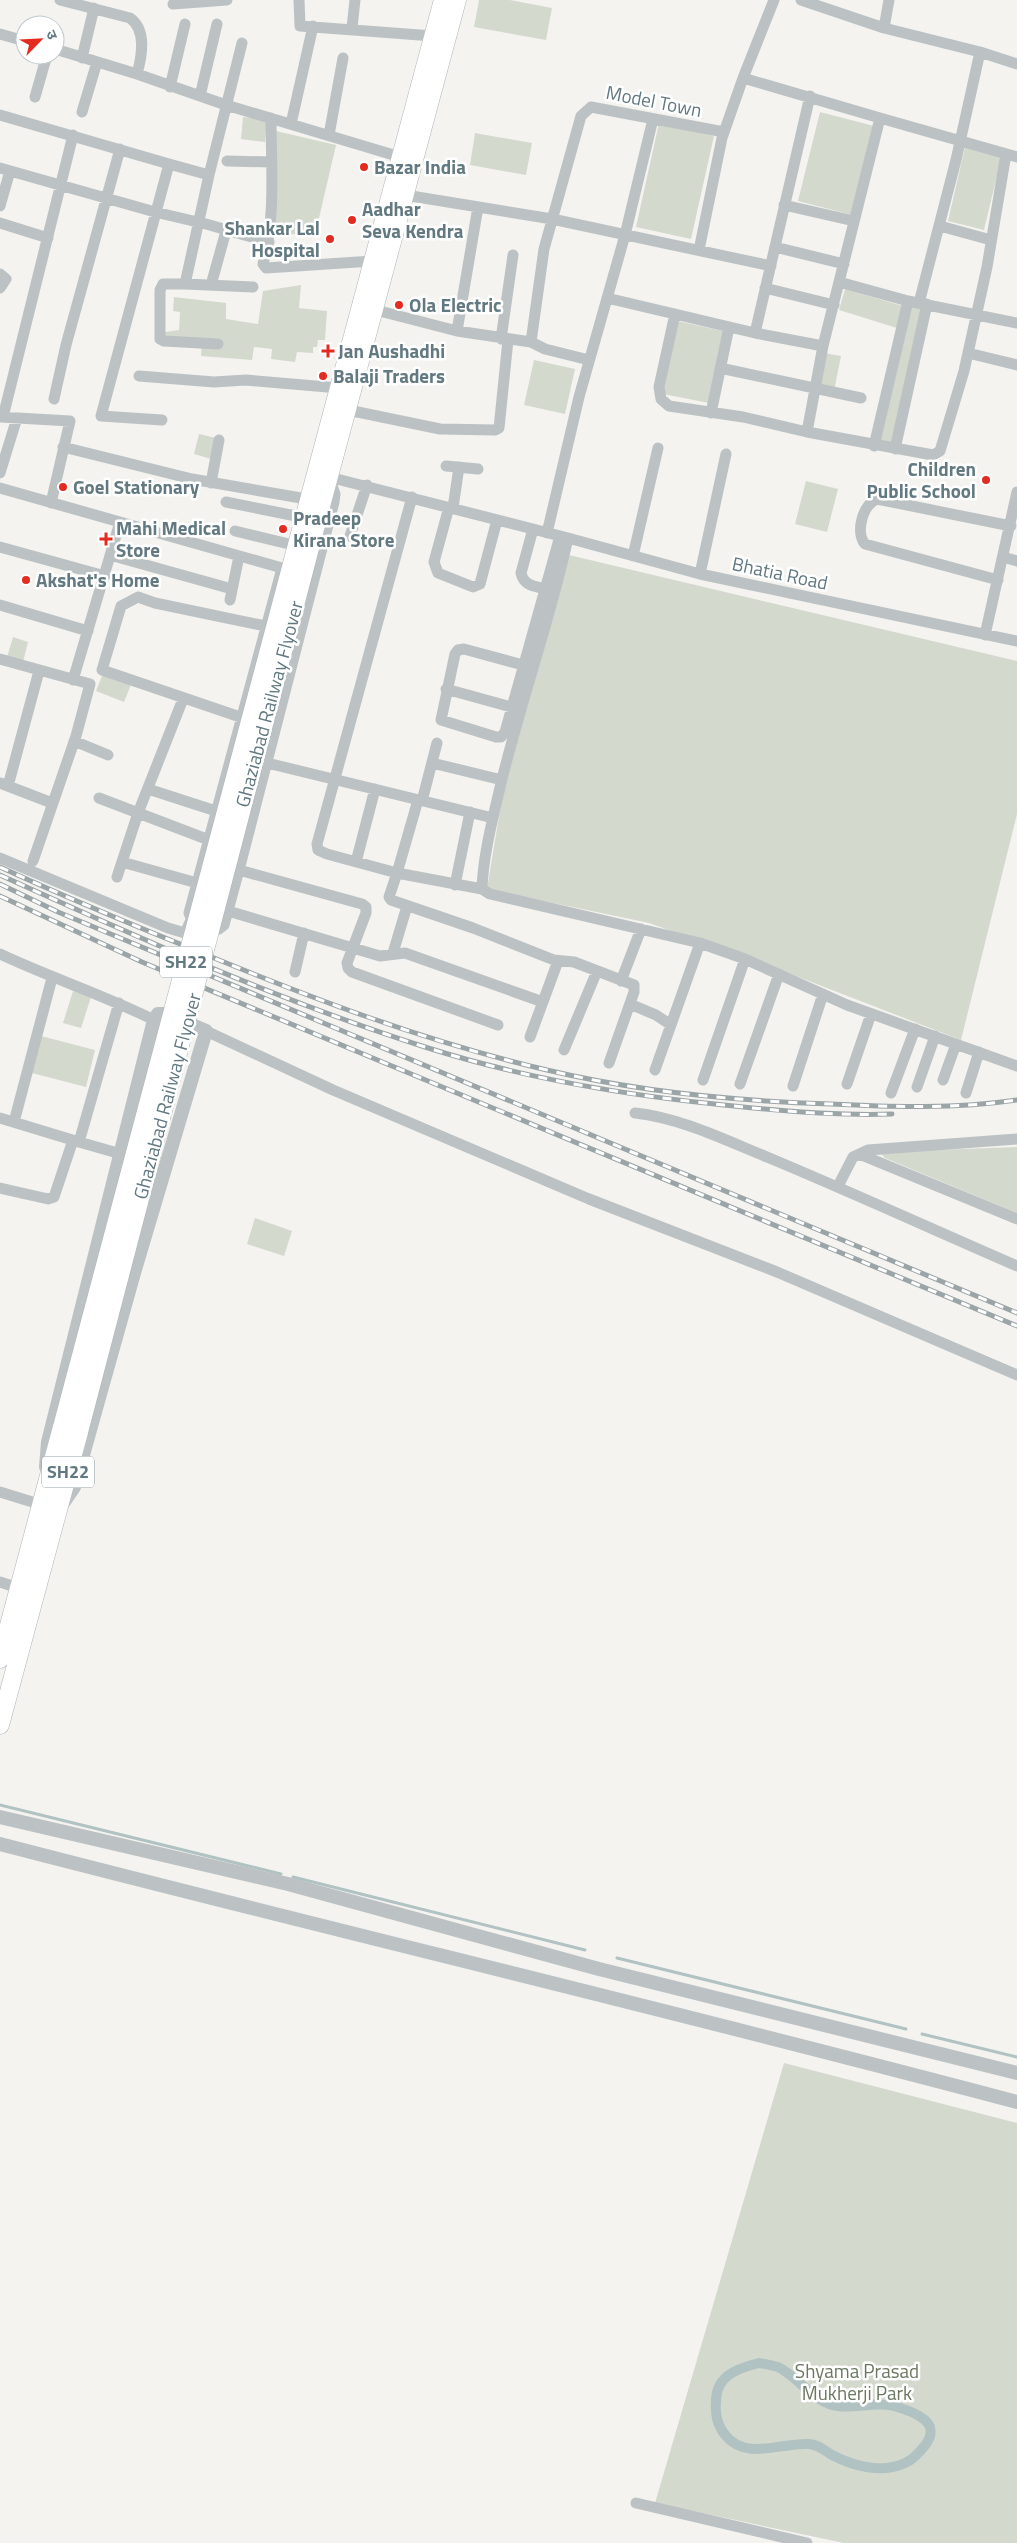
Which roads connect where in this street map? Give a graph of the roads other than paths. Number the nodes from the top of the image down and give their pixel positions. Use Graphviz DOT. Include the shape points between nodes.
graph roads {
  1 [pos="60,0"];
  2 [pos="227,0"];
  3 [pos="299,0"];
  4 [pos="355,0"];
  5 [pos="442,0"];
  6 [pos="458,0"];
  7 [pos="774,0"];
  8 [pos="801,0"];
  9 [pos="889,0"];
  10 [pos="210,1"];
  11 [pos="173,4"];
  12 [pos="94,8"];
  13 [pos="185,24"];
  14 [pos="217,24"];
  15 [pos="313,26"];
  16 [pos="352,28"];
  17 [pos="884,28"];
  18 [pos="0,36"];
  19 [pos="433,36"];
  20 [pos="15,39"];
  21 [pos="242,43"];
  22 [pos="65,52"];
  23 [pos="980,52"];
  24 [pos="82,58"];
  25 [pos="343,58"];
  26 [pos="96,62"];
  27 [pos="1017,64"];
  28 [pos="44,65"];
  29 [pos="137,74"];
  30 [pos="743,78"];
  31 [pos="170,87"];
  32 [pos="200,96"];
  33 [pos="810,96"];
  34 [pos="35,98"];
  35 [pos="226,105"];
  36 [pos="82,112"];
  37 [pos="0,115"];
  38 [pos="272,118"];
  39 [pos="880,118"];
  40 [pos="653,119"];
  41 [pos="291,124"];
  42 [pos="73,135"];
  43 [pos="329,135"];
  44 [pos="723,135"];
  45 [pos="961,140"];
  46 [pos="120,149"];
  47 [pos="1012,155"];
  48 [pos="407,159"];
  49 [pos="227,161"];
  50 [pos="271,162"];
  51 [pos="168,164"];
  52 [pos="5,170"];
  53 [pos="209,175"];
  54 [pos="59,186"];
  55 [pos="404,195"];
  56 [pos="107,199"];
  57 [pos="784,205"];
  58 [pos="0,206"];
  59 [pos="478,207"];
  60 [pos="155,212"];
  61 [pos="552,219"];
  62 [pos="854,221"];
  63 [pos="198,222"];
  64 [pos="0,223"];
  65 [pos="940,226"];
  66 [pos="226,231"];
  67 [pos="625,234"];
  68 [pos="48,238"];
  69 [pos="991,240"];
  70 [pos="269,242"];
  71 [pos="775,246"];
  72 [pos="698,250"];
  73 [pos="513,255"];
  74 [pos="373,261"];
  75 [pos="844,264"];
  76 [pos="770,266"];
  77 [pos="0,274"];
  78 [pos="839,282"];
  79 [pos="185,284"];
  80 [pos="211,285"];
  81 [pos="253,287"];
  82 [pos="0,288"];
  83 [pos="765,288"];
  84 [pos="607,298"];
  85 [pos="918,302"];
  86 [pos="834,305"];
  87 [pos="368,308"];
  88 [pos="675,314"];
  89 [pos="976,315"];
  90 [pos="1017,323"];
  91 [pos="729,327"];
  92 [pos="457,332"];
  93 [pos="755,333"];
  94 [pos="505,339"];
  95 [pos="531,342"];
  96 [pos="218,344"];
  97 [pos="823,346"];
  98 [pos="968,353"];
  99 [pos="589,360"];
  100 [pos="1017,365"];
  101 [pos="720,368"];
  102 [pos="139,376"];
  103 [pos="339,388"];
  104 [pos="815,388"];
  105 [pos="861,398"];
  106 [pos="54,399"];
  107 [pos="348,410"];
  108 [pos="711,412"];
  109 [pos="2,417"];
  110 [pos="16,418"];
  111 [pos="162,420"];
  112 [pos="807,432"];
  113 [pos="219,440"];
  114 [pos="874,446"];
  115 [pos="63,448"];
  116 [pos="658,448"];
  117 [pos="895,449"];
  118 [pos="726,454"];
  119 [pos="446,466"];
  120 [pos="459,467"];
  121 [pos="478,469"];
  122 [pos="0,473"];
  123 [pos="322,477"];
  124 [pos="211,483"];
  125 [pos="367,485"];
  126 [pos="0,488"];
  127 [pos="1017,492"];
  128 [pos="412,497"];
  129 [pos="311,500"];
  130 [pos="226,502"];
  131 [pos="51,503"];
  132 [pos="451,507"];
  133 [pos="296,516"];
  134 [pos="497,520"];
  135 [pos="120,522"];
  136 [pos="1011,526"];
  137 [pos="533,529"];
  138 [pos="235,531"];
  139 [pos="547,533"];
  140 [pos="350,536"];
  141 [pos="564,537"];
  142 [pos="289,544"];
  143 [pos="0,547"];
  144 [pos="110,554"];
  145 [pos="239,556"];
  146 [pos="633,556"];
  147 [pos="1003,557"];
  148 [pos="1017,561"];
  149 [pos="282,568"];
  150 [pos="700,574"];
  151 [pos="105,576"];
  152 [pos="998,580"];
  153 [pos="546,589"];
  154 [pos="0,605"];
  155 [pos="265,626"];
  156 [pos="88,631"];
  157 [pos="985,635"];
  158 [pos="1017,641"];
  159 [pos="0,659"];
  160 [pos="523,665"];
  161 [pos="39,671"];
  162 [pos="73,680"];
  163 [pos="446,689"];
  164 [pos="183,699"];
  165 [pos="511,707"];
  166 [pos="241,717"];
  167 [pos="275,730"];
  168 [pos="74,742"];
  169 [pos="438,743"];
  170 [pos="108,755"];
  171 [pos="267,763"];
  172 [pos="432,763"];
  173 [pos="335,779"];
  174 [pos="502,780"];
  175 [pos="4,785"];
  176 [pos="148,789"];
  177 [pos="375,789"];
  178 [pos="99,798"];
  179 [pos="420,800"];
  180 [pos="52,804"];
  181 [pos="216,811"];
  182 [pos="470,812"];
  183 [pos="138,813"];
  184 [pos="493,818"];
  185 [pos="208,840"];
  186 [pos="0,858"];
  187 [pos="34,861"];
  188 [pos="122,862"];
  189 [pos="356,862"];
  190 [pos="239,870"];
  191 [pos="397,873"];
  192 [pos="117,877"];
  193 [pos="197,883"];
  194 [pos="455,885"];
  195 [pos="482,889"];
  196 [pos="407,906"];
  197 [pos="228,911"];
  198 [pos="191,918"];
  199 [pos="641,930"];
  200 [pos="304,933"];
  201 [pos="700,943"];
  202 [pos="354,948"];
  203 [pos="393,953"];
  204 [pos="0,954"];
  205 [pos="745,959"];
  206 [pos="558,961"];
  207 [pos="597,971"];
  208 [pos="295,972"];
  209 [pos="779,974"];
  210 [pos="52,978"];
  211 [pos="621,981"];
  212 [pos="823,994"];
  213 [pos="543,1002"];
  214 [pos="119,1003"];
  215 [pos="630,1004"];
  216 [pos="871,1014"];
  217 [pos="154,1020"];
  218 [pos="498,1025"];
  219 [pos="671,1025"];
  220 [pos="915,1029"];
  221 [pos="206,1031"];
  222 [pos="935,1036"];
  223 [pos="530,1037"];
  224 [pos="956,1044"];
  225 [pos="564,1050"];
  226 [pos="979,1052"];
  227 [pos="608,1063"];
  228 [pos="1017,1066"];
  229 [pos="655,1070"];
  230 [pos="703,1080"];
  231 [pos="943,1080"];
  232 [pos="740,1084"];
  233 [pos="847,1084"];
  234 [pos="793,1086"];
  235 [pos="917,1088"];
  236 [pos="891,1093"];
  237 [pos="966,1093"];
  238 [pos="635,1113"];
  239 [pos="0,1118"];
  240 [pos="14,1122"];
  241 [pos="1017,1139"];
  242 [pos="76,1141"];
  243 [pos="122,1154"];
  244 [pos="858,1154"];
  245 [pos="165,1167"];
  246 [pos="838,1186"];
  247 [pos="0,1188"];
  248 [pos="1017,1219"];
  249 [pos="1017,1266"];
  250 [pos="1017,1375"];
  251 [pos="0,1492"];
  252 [pos="47,1504"];
  253 [pos="0,1582"];
  254 [pos="27,1591"];
  255 [pos="6,1612"];
  256 [pos="1,1650"];
  257 [pos="0,1725"];
  258 [pos="0,1817"];
  259 [pos="0,1844"];
  260 [pos="1017,2074"];
  261 [pos="1017,2102"];
  262 [pos="636,2503"];
  263 [pos="807,2543"];
  1 -- 12 [label="street"];
  2 -- 10 [label="street"];
  3 -- 15 [label="street" via="300,26"];
  4 -- 16 [label="street"];
  5 -- 19 [label="highway, SH22"];
  6 -- 48 [label="highway, SH22"];
  7 -- 30 [label="street"];
  8 -- 17 [label="street"];
  9 -- 17 [label="street"];
  10 -- 11 [label="street"];
  12 -- 24 [label="street"];
  12 -- 29 [label="street" via="137,23 142,46"];
  13 -- 31 [label="street"];
  14 -- 32 [label="street"];
  15 -- 16 [label="street"];
  15 -- 41 [label="street"];
  16 -- 19 [label="street"];
  17 -- 23 [label="street"];
  18 -- 20 [label="street"];
  19 -- 48 [label="highway, SH22"];
  21 -- 35 [label="street"];
  22 -- 24 [label="street"];
  23 -- 27 [label="street"];
  23 -- 45 [label="street"];
  24 -- 26 [label="street"];
  25 -- 43 [label="street"];
  26 -- 29 [label="street"];
  26 -- 36 [label="street"];
  28 -- 34 [label="street"];
  29 -- 31 [label="street"];
  30 -- 33 [label="street"];
  30 -- 44 [label="street"];
  31 -- 32 [label="street"];
  32 -- 35 [label="street"];
  33 -- 39 [label="street"];
  33 -- 57 [label="street"];
  35 -- 38 [label="street"];
  35 -- 53 [label="street"];
  37 -- 42 [label="street"];
  38 -- 41 [label="street"];
  38 -- 50 [label="street"];
  39 -- 45 [label="street"];
  39 -- 62 [label="street"];
  40 -- 44 [label="street, Model Town"];
  40 -- 61 [label="street, Model Town" via="591,107 580,116"];
  40 -- 67 [label="street"];
  41 -- 43 [label="street"];
  42 -- 46 [label="street"];
  42 -- 54 [label="street"];
  43 -- 48 [label="street"];
  44 -- 72 [label="street"];
  45 -- 47 [label="street"];
  45 -- 65 [label="street"];
  46 -- 51 [label="street"];
  46 -- 56 [label="street"];
  47 -- 69 [label="street"];
  48 -- 55 [label="highway, SH22"];
  48 -- 74 [label="highway, SH22"];
  49 -- 50 [label="street"];
  50 -- 70 [label="street"];
  51 -- 53 [label="street"];
  51 -- 60 [label="street"];
  52 -- 54 [label="street"];
  52 -- 58 [label="street"];
  53 -- 63 [label="street"];
  54 -- 56 [label="street"];
  54 -- 68 [label="street"];
  55 -- 59 [label="street"];
  55 -- 87 [label="highway, SH22"];
  56 -- 60 [label="street"];
  56 -- 106 [label="street"];
  57 -- 62 [label="street"];
  57 -- 71 [label="street"];
  59 -- 61 [label="street"];
  59 -- 92 [label="street"];
  60 -- 63 [label="street"];
  60 -- 111 [label="street" via="101,416"];
  61 -- 67 [label="street"];
  61 -- 95 [label="street"];
  62 -- 75 [label="street"];
  63 -- 66 [label="street"];
  63 -- 79 [label="street"];
  64 -- 68 [label="street"];
  65 -- 69 [label="street"];
  65 -- 85 [label="street"];
  66 -- 70 [label="street"];
  66 -- 80 [label="street"];
  67 -- 72 [label="street"];
  67 -- 84 [label="street"];
  68 -- 109 [label="street"];
  69 -- 89 [label="street"];
  70 -- 74 [label="street" via="263,264 266,268"];
  71 -- 75 [label="street"];
  71 -- 76 [label="street"];
  72 -- 76 [label="street"];
  73 -- 94 [label="street"];
  74 -- 87 [label="highway, SH22"];
  75 -- 78 [label="street"];
  76 -- 83 [label="street"];
  77 -- 82 [label="street" via="6,279"];
  78 -- 85 [label="street"];
  78 -- 86 [label="street"];
  79 -- 80 [label="street"];
  79 -- 96 [label="street" via="168,282 160,290 160,339 164,342"];
  80 -- 81 [label="street"];
  83 -- 86 [label="street"];
  83 -- 93 [label="street"];
  84 -- 88 [label="street"];
  84 -- 99 [label="street"];
  85 -- 89 [label="street"];
  85 -- 114 [label="street"];
  85 -- 117 [label="street"];
  86 -- 97 [label="street"];
  87 -- 92 [label="street"];
  87 -- 103 [label="highway, SH22"];
  87 -- 107 [label="highway, SH22"];
  88 -- 91 [label="street"];
  88 -- 108 [label="street" via="659,387 661,399 669,406"];
  89 -- 90 [label="street"];
  89 -- 98 [label="street"];
  91 -- 93 [label="street"];
  91 -- 101 [label="street"];
  92 -- 94 [label="street"];
  93 -- 97 [label="street"];
  94 -- 95 [label="street"];
  94 -- 107 [label="street" via="499,428 495,430 440,429"];
  95 -- 99 [label="street" via="545,349"];
  97 -- 104 [label="street"];
  98 -- 100 [label="street"];
  98 -- 117 [label="street" via="940,451 933,455"];
  99 -- 139 [label="street"];
  101 -- 104 [label="street"];
  101 -- 108 [label="street"];
  102 -- 103 [label="street"];
  103 -- 123 [label="highway, SH22"];
  104 -- 105 [label="street"];
  104 -- 112 [label="street"];
  107 -- 123 [label="highway, SH22"];
  108 -- 112 [label="street"];
  109 -- 110 [label="street"];
  110 -- 115 [label="street" via="70,421"];
  110 -- 122 [label="street"];
  112 -- 114 [label="street"];
  113 -- 124 [label="street"];
  114 -- 117 [label="street"];
  115 -- 124 [label="street"];
  115 -- 131 [label="street"];
  116 -- 146 [label="street"];
  118 -- 150 [label="street"];
  119 -- 120 [label="street"];
  120 -- 121 [label="street"];
  120 -- 132 [label="street"];
  123 -- 125 [label="street, Bhatia Road"];
  123 -- 129 [label="highway, Ghaziabad Railway Flyover / SH22"];
  123 -- 167 [label="street" via="336,494"];
  124 -- 129 [label="street"];
  125 -- 128 [label="street, Bhatia Road"];
  125 -- 140 [label="street"];
  126 -- 131 [label="street"];
  127 -- 136 [label="street"];
  128 -- 132 [label="street, Bhatia Road"];
  128 -- 173 [label="street"];
  129 -- 133 [label="street"];
  129 -- 252 [label="highway, Ghaziabad Railway Flyover / SH22, bridge" via="70,1430"];
  130 -- 133 [label="street"];
  131 -- 135 [label="street"];
  132 -- 134 [label="street, Bhatia Road"];
  132 -- 134 [label="street" via="434,562 435,569 473,587 480,584"];
  133 -- 142 [label="street"];
  134 -- 137 [label="street, Bhatia Road"];
  135 -- 144 [label="street"];
  135 -- 145 [label="street"];
  136 -- 147 [label="street"];
  136 -- 152 [label="street" via="877,499 866,507 860,531 860,538 865,544"];
  137 -- 139 [label="street, Bhatia Road"];
  137 -- 153 [label="street" via="521,573 528,584"];
  138 -- 142 [label="street"];
  139 -- 141 [label="street, Bhatia Road"];
  141 -- 146 [label="street, Bhatia Road"];
  141 -- 153 [label="street"];
  141 -- 174 [label="street" via="557,590"];
  142 -- 149 [label="street"];
  143 -- 151 [label="street"];
  144 -- 145 [label="street" via="231,595"];
  144 -- 151 [label="street"];
  145 -- 149 [label="street"];
  146 -- 150 [label="street, Bhatia Road"];
  147 -- 148 [label="street"];
  147 -- 152 [label="street"];
  149 -- 155 [label="street"];
  150 -- 157 [label="street, Bhatia Road"];
  151 -- 156 [label="street"];
  152 -- 157 [label="street"];
  153 -- 160 [label="street"];
  154 -- 156 [label="street"];
  155 -- 164 [label="street" via="138,597 121,606 102,670"];
  155 -- 166 [label="street"];
  156 -- 162 [label="street"];
  157 -- 158 [label="street, Bhatia Road"];
  159 -- 161 [label="street"];
  160 -- 163 [label="street" via="458,650"];
  160 -- 165 [label="street"];
  161 -- 162 [label="street"];
  161 -- 175 [label="street"];
  162 -- 168 [label="street" via="90,684"];
  163 -- 165 [label="street"];
  163 -- 165 [label="street" via="441,720 496,737 505,732"];
  164 -- 166 [label="street"];
  164 -- 176 [label="street"];
  166 -- 167 [label="street"];
  166 -- 181 [label="street"];
  167 -- 171 [label="street"];
  168 -- 170 [label="street"];
  168 -- 180 [label="street"];
  169 -- 172 [label="street"];
  171 -- 173 [label="street"];
  171 -- 190 [label="street"];
  172 -- 174 [label="street"];
  172 -- 179 [label="street"];
  173 -- 177 [label="street"];
  173 -- 189 [label="street" via="318,850"];
  174 -- 184 [label="street"];
  175 -- 180 [label="street"];
  176 -- 181 [label="street"];
  176 -- 183 [label="street"];
  177 -- 179 [label="street"];
  177 -- 189 [label="street"];
  178 -- 183 [label="street"];
  179 -- 182 [label="street"];
  179 -- 191 [label="street"];
  180 -- 187 [label="street"];
  181 -- 185 [label="street"];
  182 -- 184 [label="street"];
  182 -- 194 [label="street"];
  183 -- 185 [label="street"];
  183 -- 188 [label="street"];
  184 -- 195 [label="street"];
  185 -- 193 [label="street"];
  186 -- 198 [label="street" via="168,928 185,933"];
  188 -- 192 [label="street"];
  188 -- 193 [label="street"];
  189 -- 191 [label="street"];
  190 -- 197 [label="street"];
  190 -- 202 [label="street" via="362,904 366,913"];
  191 -- 194 [label="street"];
  191 -- 196 [label="street" via="389,897"];
  193 -- 198 [label="street" via="189,913"];
  194 -- 195 [label="street"];
  195 -- 199 [label="street" via="490,894"];
  196 -- 203 [label="street"];
  196 -- 206 [label="street"];
  197 -- 198 [label="street" via="224,925 219,929"];
  197 -- 200 [label="street"];
  199 -- 201 [label="street"];
  199 -- 211 [label="street"];
  200 -- 202 [label="street"];
  200 -- 208 [label="street"];
  201 -- 205 [label="street"];
  201 -- 219 [label="street"];
  202 -- 203 [label="street" via="380,956"];
  202 -- 218 [label="street" via="347,963 352,972"];
  203 -- 213 [label="street" via="405,953"];
  204 -- 210 [label="street"];
  205 -- 209 [label="street"];
  205 -- 230 [label="street"];
  206 -- 207 [label="street" via="574,962"];
  206 -- 213 [label="street"];
  207 -- 211 [label="street"];
  207 -- 225 [label="street"];
  209 -- 212 [label="street"];
  209 -- 232 [label="street"];
  210 -- 214 [label="street"];
  210 -- 240 [label="street"];
  211 -- 215 [label="street" via="634,985"];
  212 -- 216 [label="street"];
  212 -- 234 [label="street"];
  213 -- 223 [label="street"];
  214 -- 217 [label="street"];
  214 -- 242 [label="street"];
  215 -- 219 [label="street"];
  215 -- 227 [label="street"];
  216 -- 220 [label="street"];
  216 -- 233 [label="street"];
  217 -- 221 [label="street" via="158,1014 166,1014"];
  217 -- 243 [label="street"];
  219 -- 229 [label="street"];
  220 -- 222 [label="street"];
  220 -- 236 [label="street"];
  221 -- 245 [label="street"];
  221 -- 250 [label="street" via="332,1090 589,1199 777,1272"];
  222 -- 224 [label="street"];
  222 -- 235 [label="street"];
  224 -- 226 [label="street"];
  224 -- 231 [label="street"];
  226 -- 228 [label="street"];
  226 -- 237 [label="street"];
  238 -- 246 [label="street" via="667,1118"];
  239 -- 240 [label="street"];
  240 -- 242 [label="street"];
  241 -- 244 [label="street" via="868,1150"];
  242 -- 243 [label="street"];
  242 -- 247 [label="street" via="54,1197 48,1199"];
  243 -- 245 [label="street"];
  243 -- 252 [label="street" via="48,1442"];
  244 -- 246 [label="street" via="853,1157"];
  244 -- 248 [label="street"];
  245 -- 252 [label="street" via="74,1488"];
  246 -- 249 [label="street" via="872,1204"];
  251 -- 252 [label="street"];
  252 -- 254 [label="highway, SH22"];
  253 -- 254 [label="street"];
  254 -- 255 [label="highway, SH22"];
  254 -- 257 [label="highway, SH22"];
  255 -- 256 [label="highway, SH22"];
  258 -- 260 [label="street" via="288,1884 599,1969"];
  259 -- 261 [label="street"];
  262 -- 263 [label="street"];
}
